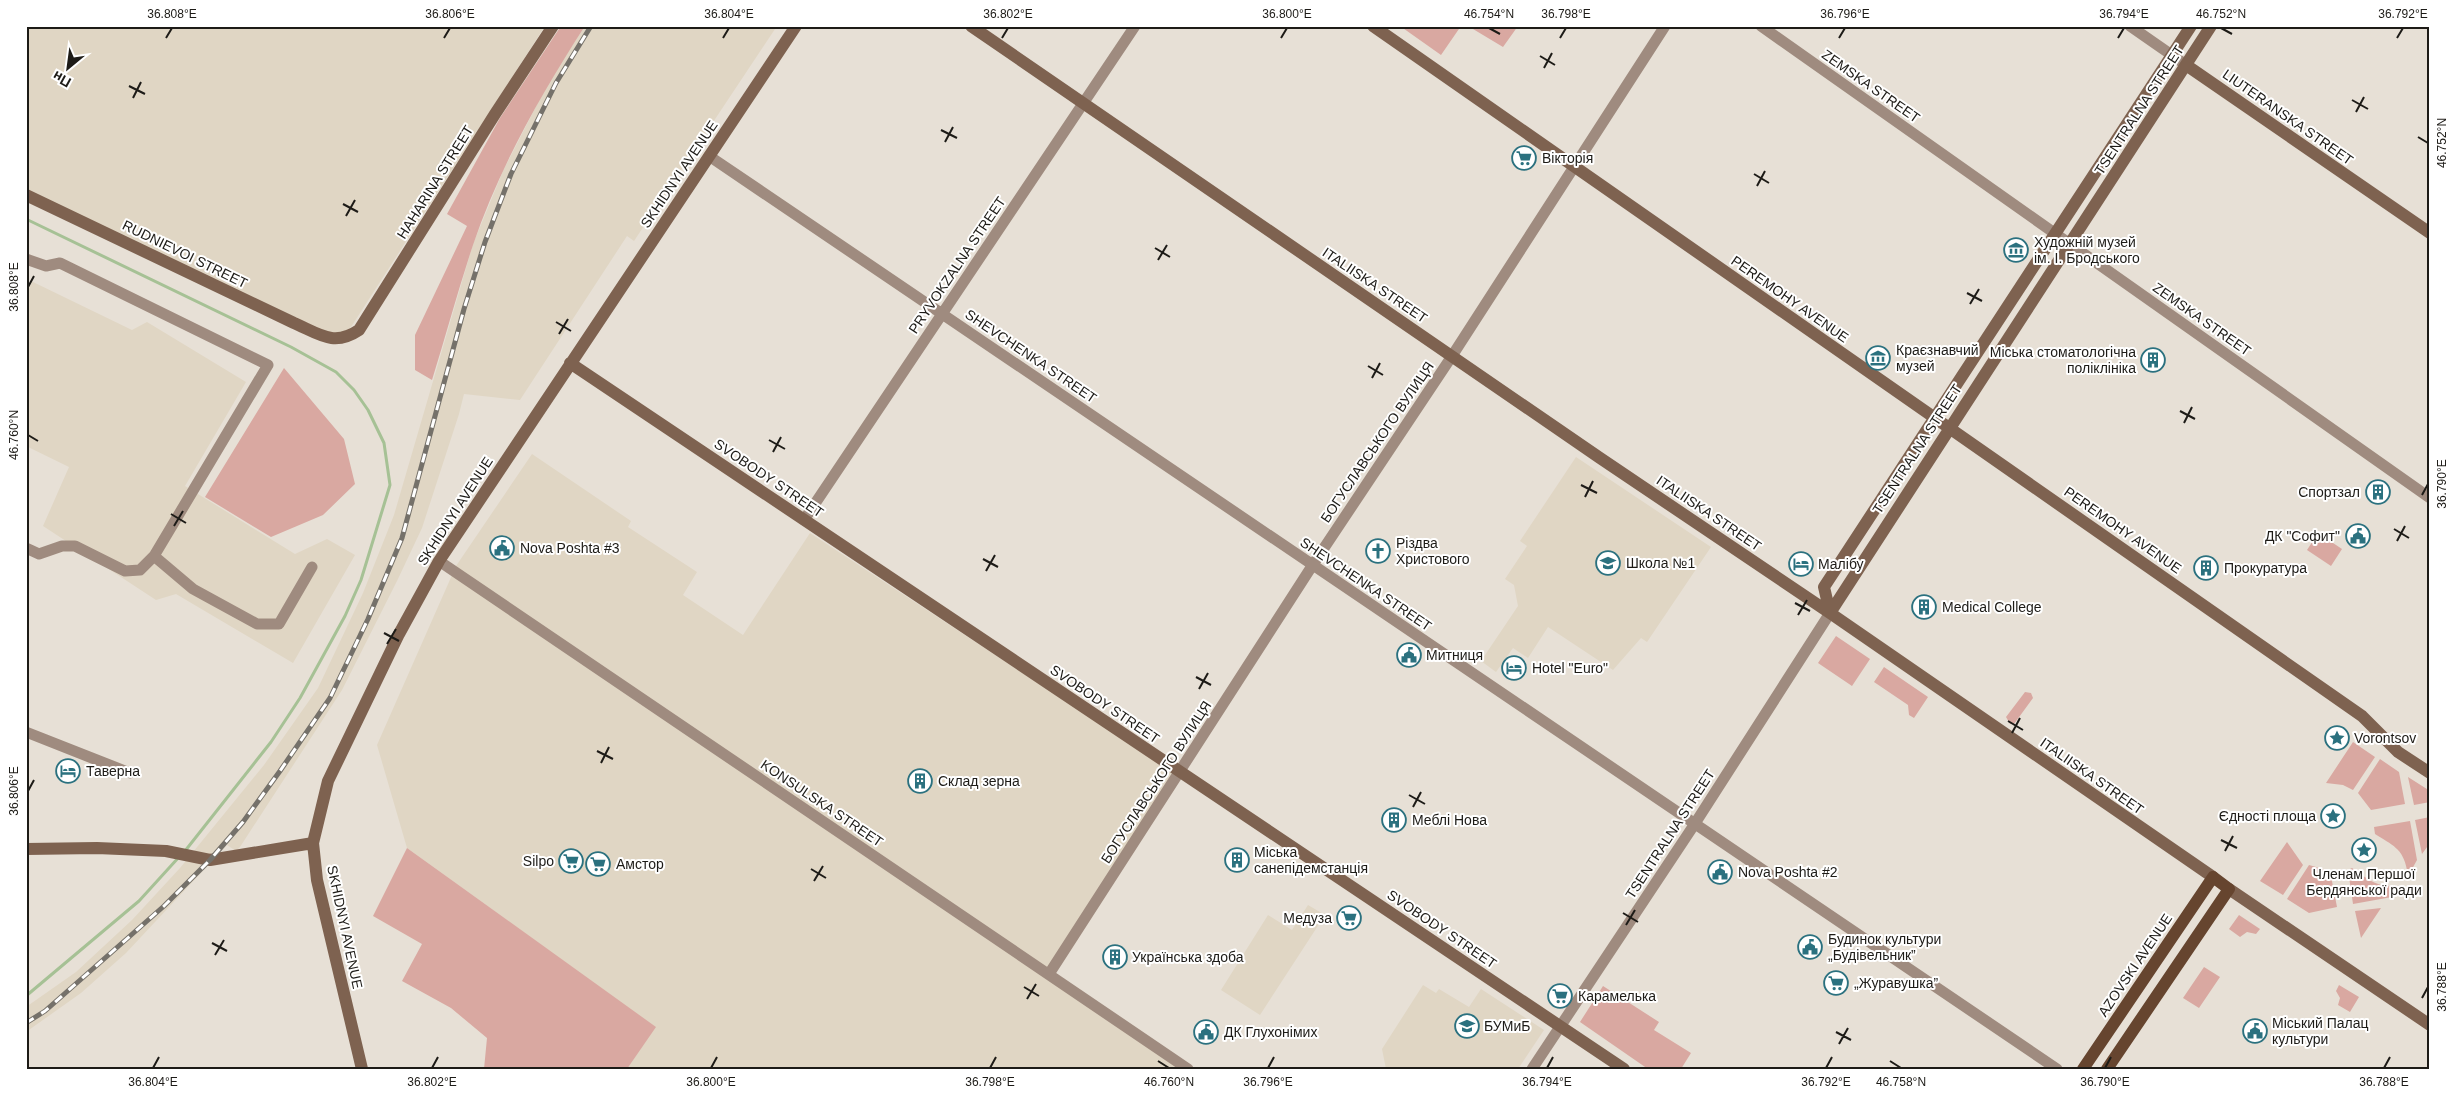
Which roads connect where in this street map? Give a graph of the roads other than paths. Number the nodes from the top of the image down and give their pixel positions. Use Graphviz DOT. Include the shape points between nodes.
graph roads {
  1 [pos="553,26"];
  2 [pos="796,26"];
  3 [pos="971,26"];
  4 [pos="1135,26"];
  5 [pos="1374,26"];
  6 [pos="1665,26"];
  7 [pos="1761,26"];
  8 [pos="2130,26"];
  9 [pos="2191,26"];
  10 [pos="2212,26"];
  11 [pos="2172,55"];
  12 [pos="2186,65"];
  13 [pos="1083,103"];
  14 [pos="710,156"];
  15 [pos="1573,167"];
  16 [pos="26,195"];
  17 [pos="2430,233"];
  18 [pos="2054,235"];
  19 [pos="2069,245"];
  20 [pos="26,259"];
  21 [pos="942,314"];
  22 [pos="332,340"];
  23 [pos="1452,356"];
  24 [pos="570,363"];
  25 [pos="1934,418"];
  26 [pos="1948,428"];
  27 [pos="2430,498"];
  28 [pos="804,520"];
  29 [pos="26,548"];
  30 [pos="154,556"];
  31 [pos="439,561"];
  32 [pos="1312,566"];
  33 [pos="312,567"];
  34 [pos="1830,613"];
  35 [pos="26,732"];
  36 [pos="130,773"];
  37 [pos="1181,773"];
  38 [pos="2430,773"];
  39 [pos="1694,825"];
  40 [pos="313,843"];
  41 [pos="26,849"];
  42 [pos="2212,877"];
  43 [pos="2229,889"];
  44 [pos="1049,974"];
  45 [pos="2430,1025"];
  46 [pos="1561,1026"];
  47 [pos="362,1069"];
  48 [pos="1188,1069"];
  49 [pos="1532,1069"];
  50 [pos="1624,1069"];
  51 [pos="2056,1069"];
  52 [pos="2083,1069"];
  53 [pos="2107,1069"];
  1 -- 22 [label="main road, HAHARINA STREET" via="359,330 347,338"];
  2 -- 14 [label="main road, SKHIDNYI AVENUE"];
  3 -- 13 [label="main road, ITALIISKA STREET"];
  4 -- 13 [label="street, PRYVOKZALNA STREET"];
  5 -- 15 [label="main road, PEREMOHY AVENUE"];
  6 -- 15 [label="street, БОГУСЛАВСЬКОГО ВУЛИЦЯ"];
  7 -- 18 [label="street, ZEMSKA STREET"];
  8 -- 11 [label="street, LIUTERANSKA STREET"];
  9 -- 11 [label="main road, TSENTRALNA STREET"];
  10 -- 12 [label="main road, TSENTRALNA STREET"];
  11 -- 12 [label="street, LIUTERANSKA STREET"];
  11 -- 18 [label="main road, TSENTRALNA STREET"];
  12 -- 17 [label="main road, LIUTERANSKA STREET"];
  12 -- 19 [label="main road, TSENTRALNA STREET"];
  13 -- 21 [label="street, PRYVOKZALNA STREET"];
  13 -- 23 [label="main road, ITALIISKA STREET"];
  14 -- 21 [label="street, SHEVCHENKA STREET"];
  14 -- 24 [label="main road, SKHIDNYI AVENUE"];
  15 -- 23 [label="street, БОГУСЛАВСЬКОГО ВУЛИЦЯ"];
  15 -- 25 [label="main road, PEREMOHY AVENUE"];
  16 -- 22 [label="main road, RUDNIEVOI STREET"];
  18 -- 19 [label="street, ZEMSKA STREET"];
  18 -- 25 [label="main road, TSENTRALNA STREET"];
  19 -- 26 [label="main road, TSENTRALNA STREET"];
  19 -- 27 [label="street, ZEMSKA STREET"];
  20 -- 30 [label="street" via="46,266 60,263 268,364"];
  21 -- 28 [label="street, PRYVOKZALNA STREET"];
  21 -- 32 [label="street, SHEVCHENKA STREET"];
  23 -- 32 [label="street, БОГУСЛАВСЬКОГО ВУЛИЦЯ"];
  23 -- 34 [label="main road, ITALIISKA STREET"];
  24 -- 28 [label="main road, SVOBODY STREET"];
  24 -- 31 [label="main road, SKHIDNYI AVENUE"];
  25 -- 26 [label="main road, PEREMOHY AVENUE"];
  25 -- 34 [label="main road, TSENTRALNA STREET" via="1824,587"];
  26 -- 34 [label="main road, TSENTRALNA STREET"];
  26 -- 38 [label="main road, PEREMOHY AVENUE" via="2362,716 2398,752"];
  28 -- 37 [label="main road, SVOBODY STREET"];
  29 -- 30 [label="street" via="39,554 62,546 75,546 125,571 140,570"];
  30 -- 33 [label="street" via="193,589 257,624 278,624"];
  31 -- 40 [label="main road, SKHIDNYI AVENUE" via="394,643 328,781"];
  31 -- 44 [label="street, KONSULSKA STREET"];
  32 -- 37 [label="street, БОГУСЛАВСЬКОГО ВУЛИЦЯ"];
  32 -- 39 [label="street, SHEVCHENKA STREET"];
  34 -- 39 [label="street, TSENTRALNA STREET"];
  34 -- 42 [label="main road, ITALIISKA STREET"];
  35 -- 36 [label="street"];
  37 -- 44 [label="street, БОГУСЛАВСЬКОГО ВУЛИЦЯ"];
  37 -- 46 [label="main road, SVOBODY STREET"];
  39 -- 46 [label="street, TSENTRALNA STREET"];
  39 -- 51 [label="street, SHEVCHENKA STREET"];
  40 -- 41 [label="main road" via="210,860 166,851"];
  40 -- 47 [label="main road, SKHIDNYI AVENUE" via="317,880"];
  42 -- 43 [label="main road, ITALIISKA STREET"];
  42 -- 52 [label="main road, AZOVSKI AVENUE"];
  43 -- 45 [label="main road, ITALIISKA STREET"];
  43 -- 53 [label="main road"];
  44 -- 48 [label="street, KONSULSKA STREET"];
  46 -- 49 [label="street, TSENTRALNA STREET"];
  46 -- 50 [label="main road, SVOBODY STREET"];
}
